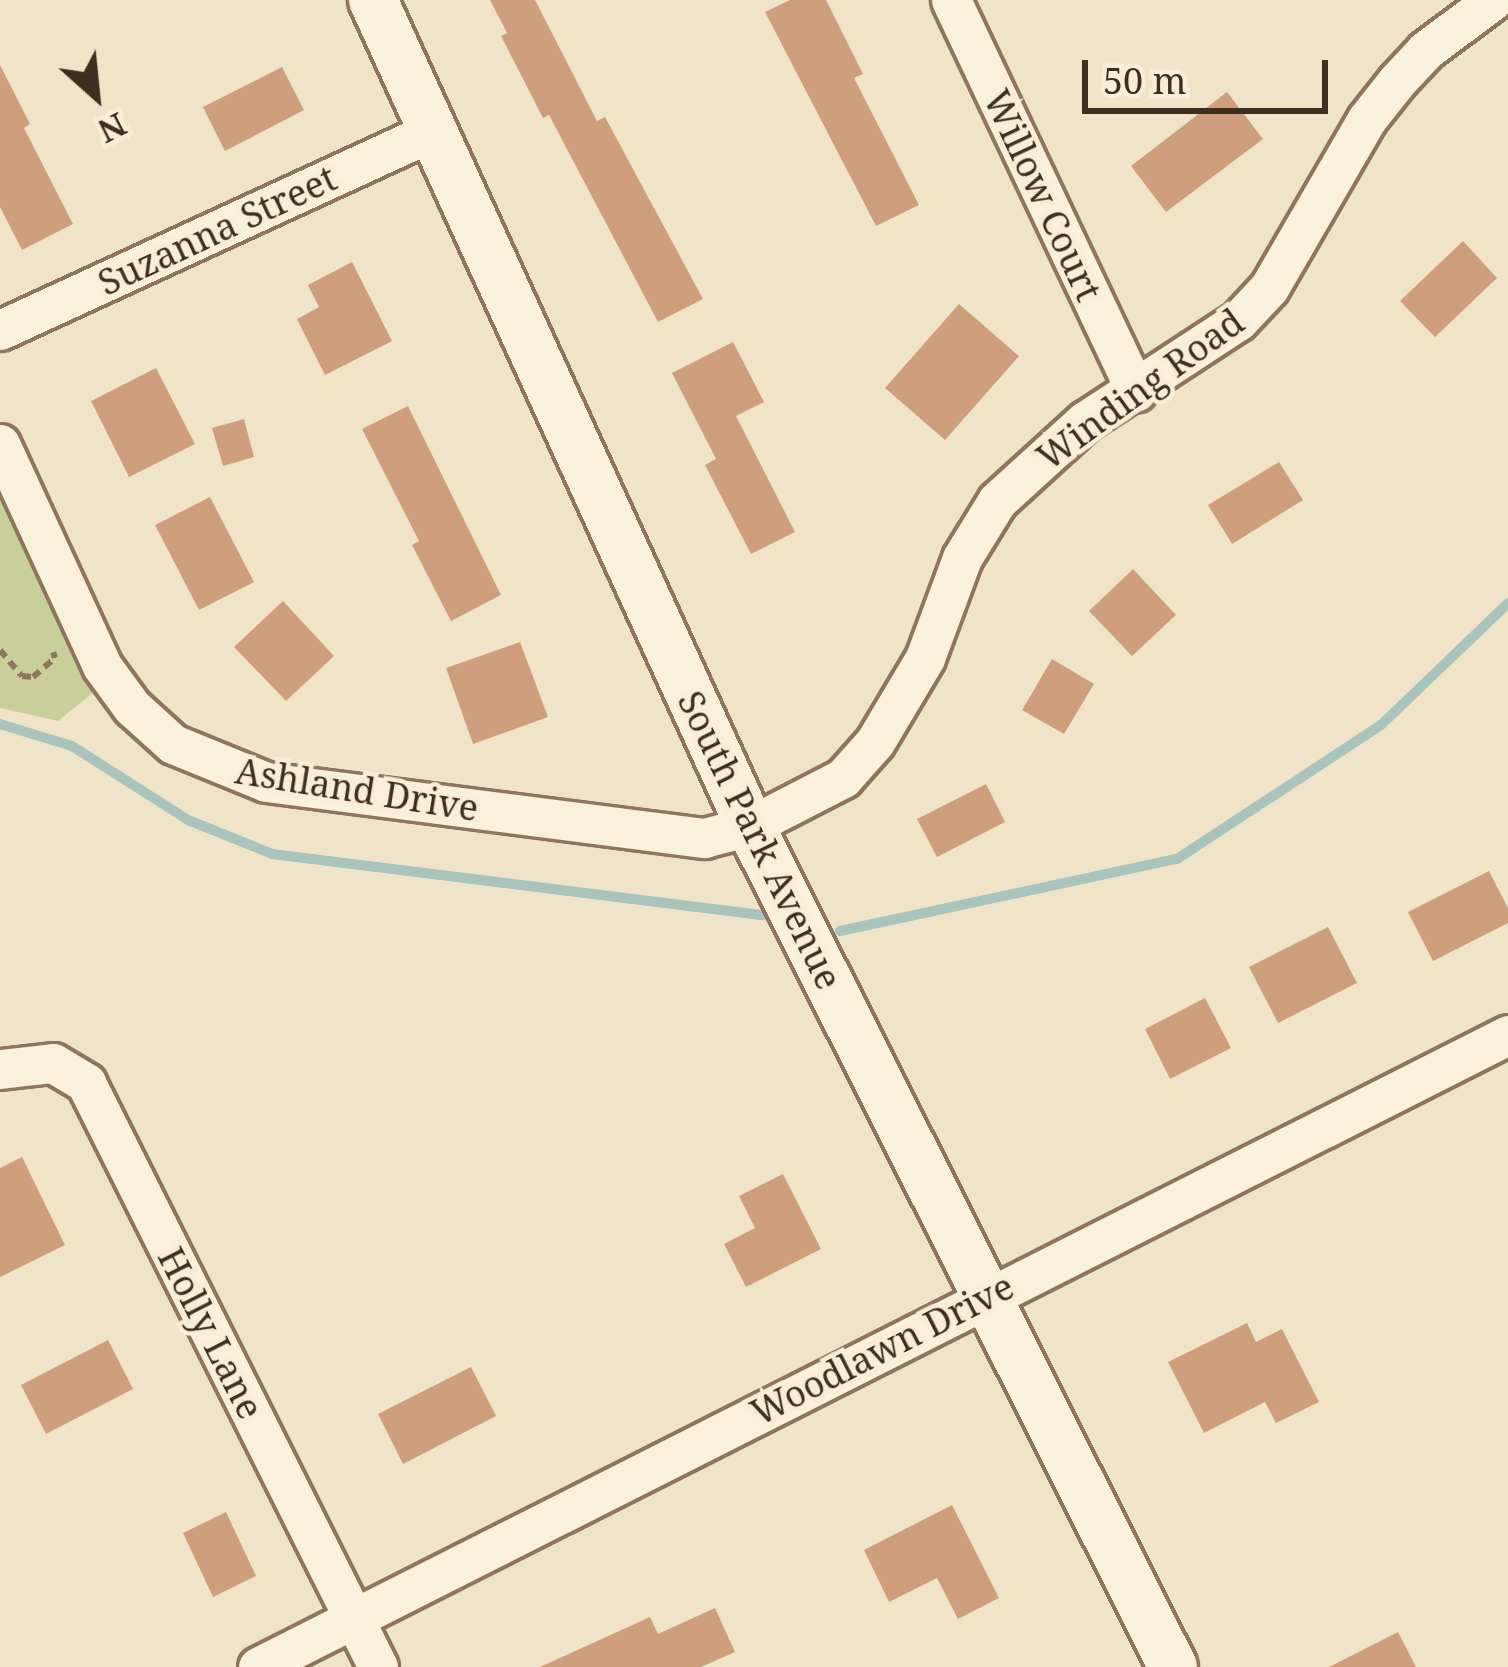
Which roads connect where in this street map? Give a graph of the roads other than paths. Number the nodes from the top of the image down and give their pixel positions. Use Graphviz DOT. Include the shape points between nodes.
graph roads {
  1 [pos="373,0"];
  2 [pos="951,0"];
  3 [pos="1493,0"];
  4 [pos="435,130"];
  5 [pos="0,329"];
  6 [pos="1136,391"];
  7 [pos="0,444"];
  8 [pos="751,826"];
  9 [pos="1508,1035"];
  10 [pos="0,1069"];
  11 [pos="985,1297"];
  12 [pos="353,1618"];
  13 [pos="258,1667"];
  14 [pos="378,1667"];
  15 [pos="1174,1667"];
  1 -- 4 [label="street, South Park Avenue"];
  2 -- 6 [label="street, Willow Court"];
  3 -- 6 [label="street, Winding Road" via="1397,81 1269,288 1204,347"];
  4 -- 5 [label="street, Suzanna Street"];
  4 -- 8 [label="street, South Park Avenue"];
  6 -- 8 [label="street, Winding Road" via="1085,421 997,501 962,558 925,658 875,742 843,778"];
  7 -- 8 [label="street, Ashland Drive" via="102,666 132,707 202,759 266,782 704,838"];
  8 -- 11 [label="street, South Park Avenue"];
  9 -- 11 [label="street, Woodlawn Drive"];
  10 -- 12 [label="street, Holly Lane" via="53,1063 86,1083"];
  11 -- 12 [label="street, Woodlawn Drive"];
  11 -- 15 [label="street, South Park Avenue"];
  12 -- 13 [label="street, Woodlawn Drive"];
  12 -- 14 [label="street, Holly Lane"];
}
